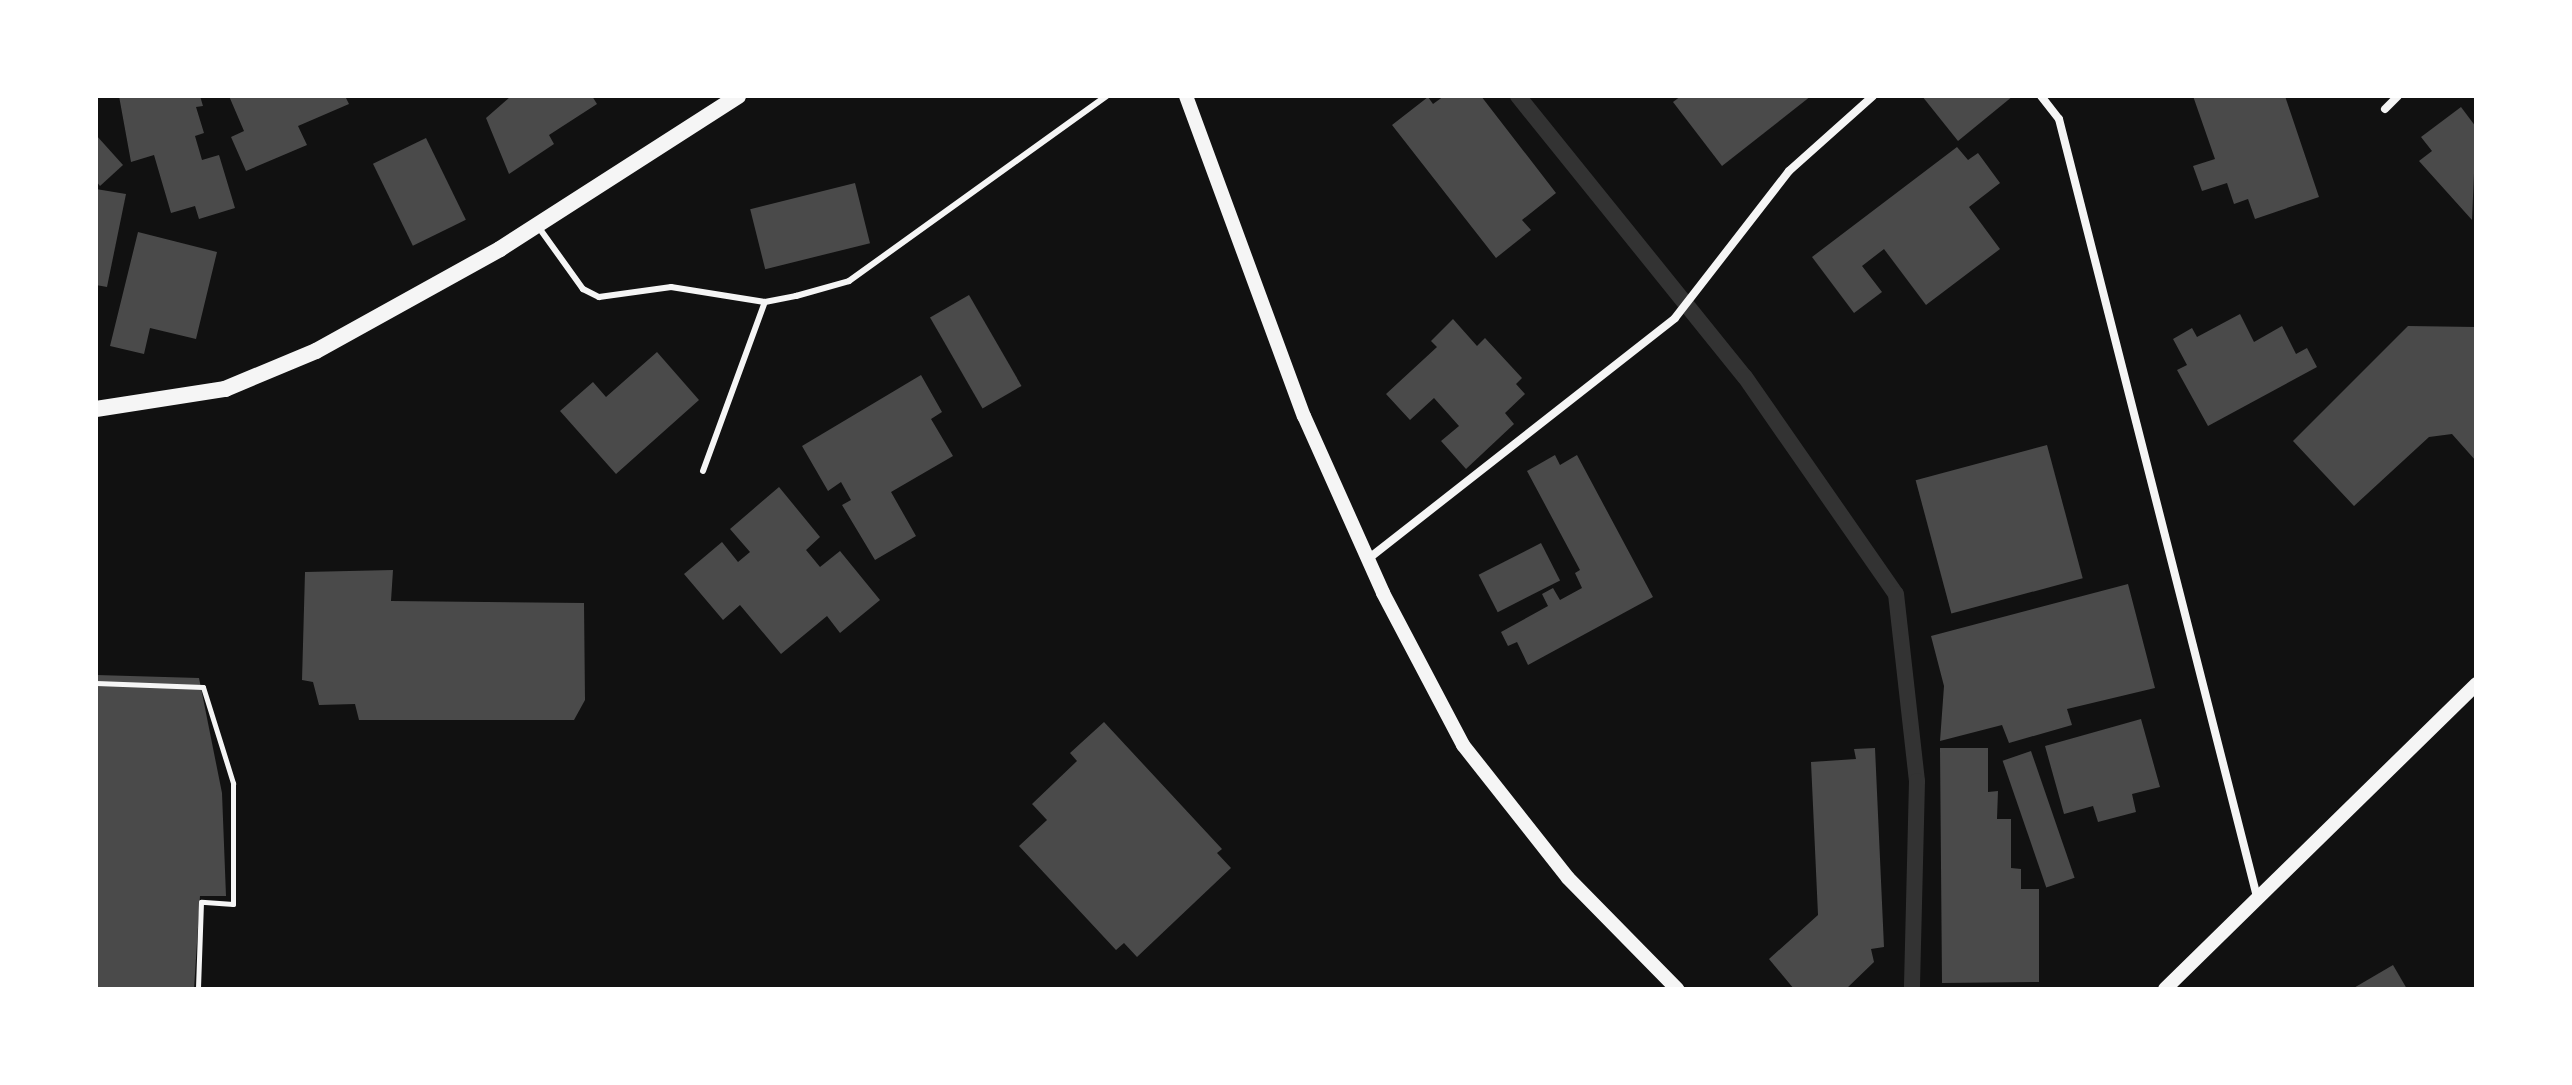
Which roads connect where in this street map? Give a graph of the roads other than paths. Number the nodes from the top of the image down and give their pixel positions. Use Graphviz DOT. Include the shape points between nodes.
graph roads {
  1 [pos="738,96"];
  2 [pos="1106,96"];
  3 [pos="1186,96"];
  4 [pos="1873,96"];
  5 [pos="2041,96"];
  6 [pos="2398,96"];
  7 [pos="2385,109"];
  8 [pos="537,225"];
  9 [pos="765,302"];
  10 [pos="96,409"];
  11 [pos="703,471"];
  12 [pos="1368,559"];
  13 [pos="2476,684"];
  14 [pos="2256,893"];
  15 [pos="1677,989"];
  16 [pos="2165,989"];
  1 -- 8 [label="main road"];
  2 -- 9 [label="lane" via="849,281"];
  3 -- 12 [label="street" via="1304,416"];
  4 -- 12 [label="street" via="1789,171 1675,318"];
  5 -- 14 [label="street" via="2059,119"];
  6 -- 7 [label="street"];
  8 -- 9 [label="lane" via="583,289 599,297 671,287"];
  8 -- 10 [label="main road" via="316,351 225,389"];
  9 -- 11 [label="lane"];
  12 -- 15 [label="street" via="1463,745 1568,878"];
  13 -- 14 [label="street"];
  14 -- 16 [label="street"];
}
